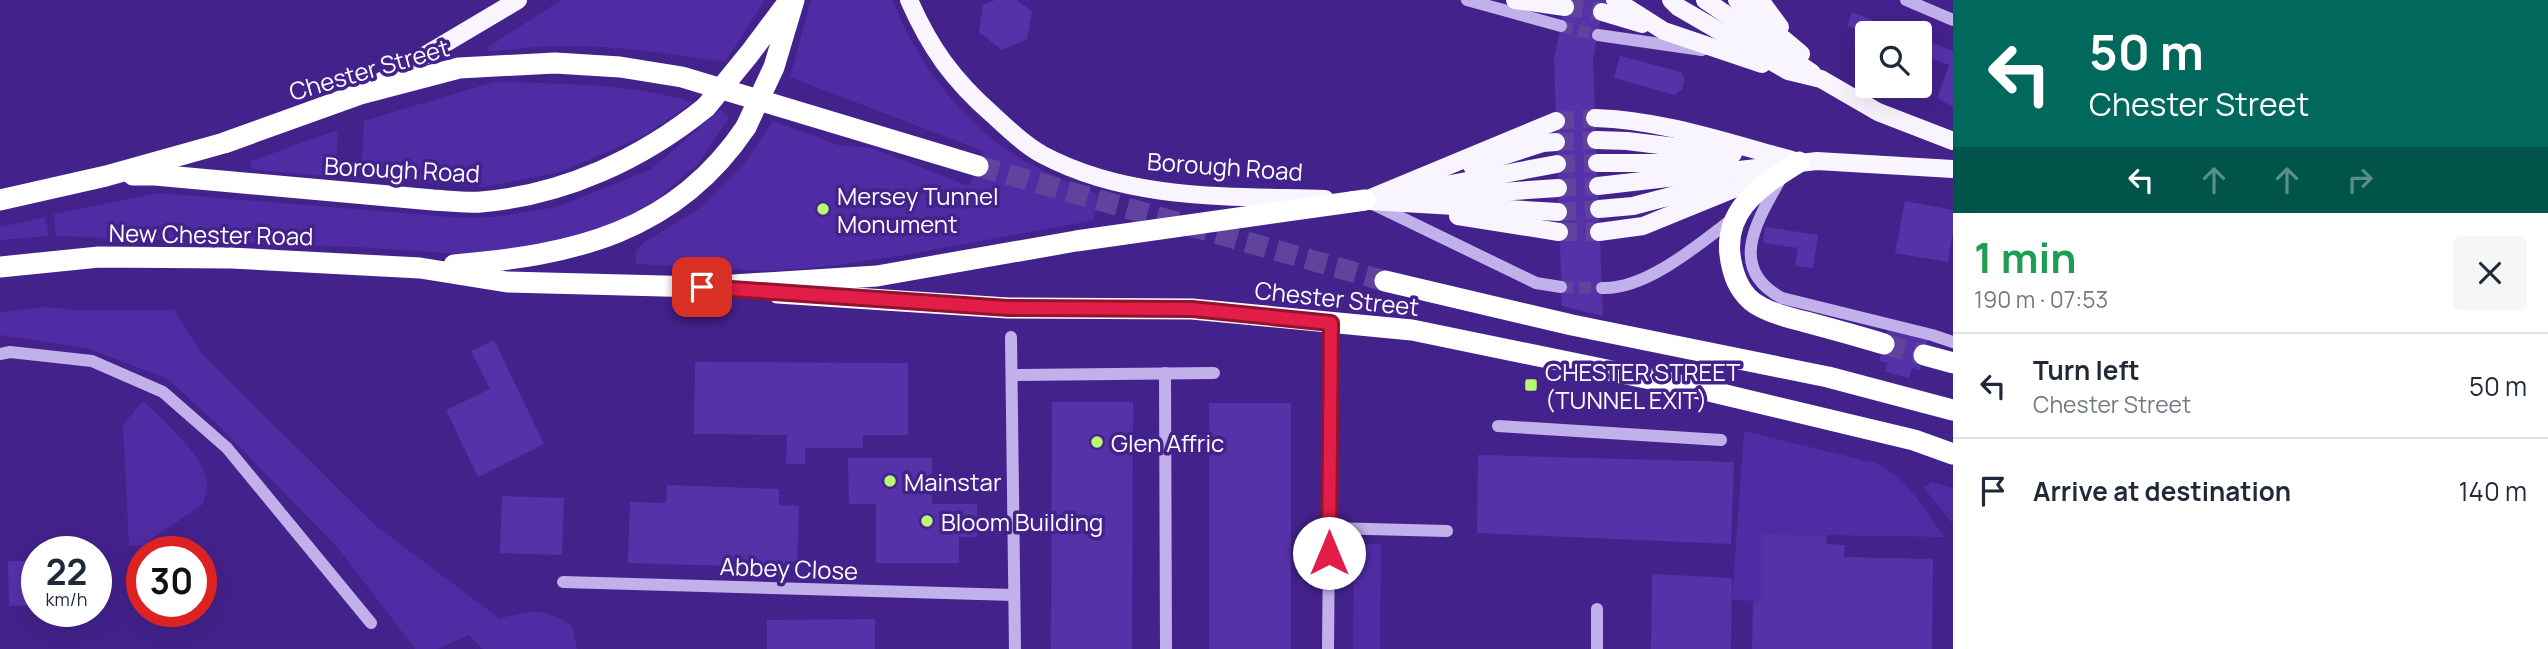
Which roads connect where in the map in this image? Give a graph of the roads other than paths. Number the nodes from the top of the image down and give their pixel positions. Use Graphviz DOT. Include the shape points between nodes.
graph roads {
  1 [pos="518,0"];
  2 [pos="792,0"];
  3 [pos="909,0"];
  4 [pos="1467,0"];
  5 [pos="1515,0"];
  6 [pos="1705,0"];
  7 [pos="1737,0"];
  8 [pos="1760,0"];
  9 [pos="1906,0"];
  10 [pos="1671,2"];
  11 [pos="1609,6"];
  12 [pos="1565,7"];
  13 [pos="1953,20"];
  14 [pos="1561,26"];
  15 [pos="1598,35"];
  16 [pos="1725,52"];
  17 [pos="1800,52"];
  18 [pos="1788,71"];
  19 [pos="1821,79"];
  20 [pos="360,94"];
  21 [pos="1595,118"];
  22 [pos="1556,121"];
  23 [pos="1596,140"];
  24 [pos="1953,141"];
  25 [pos="1556,142"];
  26 [pos="1597,163"];
  27 [pos="1557,164"];
  28 [pos="978,166"];
  29 [pos="1792,167"];
  30 [pos="1953,169"];
  31 [pos="106,176"];
  32 [pos="1598,186"];
  33 [pos="1558,188"];
  34 [pos="0,200"];
  35 [pos="1365,200"];
  36 [pos="1599,209"];
  37 [pos="1558,212"];
  38 [pos="1738,215"];
  39 [pos="1559,232"];
  40 [pos="1600,232"];
  41 [pos="0,267"];
  42 [pos="420,268"];
  43 [pos="1385,281"];
  44 [pos="702,287"];
  45 [pos="1561,287"];
  46 [pos="1601,288"];
  47 [pos="1331,323"];
  48 [pos="1011,337"];
  49 [pos="1953,342"];
  50 [pos="1884,344"];
  51 [pos="0,354"];
  52 [pos="1924,355"];
  53 [pos="1953,363"];
  54 [pos="1165,373"];
  55 [pos="1214,373"];
  56 [pos="1012,375"];
  57 [pos="1953,410"];
  58 [pos="1498,426"];
  59 [pos="1721,440"];
  60 [pos="1953,454"];
  61 [pos="1329,528"];
  62 [pos="1447,531"];
  63 [pos="563,582"];
  64 [pos="1014,595"];
  65 [pos="1597,609"];
  66 [pos="371,623"];
  67 [pos="1015,649"];
  68 [pos="1166,649"];
  69 [pos="1328,649"];
  70 [pos="1597,649"];
  1 -- 20 [label="main road"];
  2 -- 31 [label="highway, Borough Road, bridge" via="706,107 681,127 598,173 556,188 479,202 155,175"];
  2 -- 42 [label="highway, Borough Road, bridge" via="775,67 746,127 705,178 659,211 610,237 500,261"];
  3 -- 35 [label="main road, Borough Road" via="936,55 965,91 1040,153 1077,171 1113,183 1189,194"];
  4 -- 14 [label="street"];
  5 -- 12 [label="main road"];
  6 -- 19 [label="main road"];
  7 -- 17 [label="main road"];
  8 -- 17 [label="main road"];
  9 -- 13 [label="street"];
  10 -- 18 [label="main road"];
  11 -- 16 [label="main road"];
  15 -- 16 [label="street"];
  16 -- 18 [label="main road"];
  17 -- 19 [label="main road"];
  18 -- 19 [label="main road"];
  19 -- 24 [label="main road" via="1878,112"];
  20 -- 28 [label="highway, Chester Street" via="460,68 620,67 682,77"];
  20 -- 31 [label="highway, Chester Street" via="224,143"];
  21 -- 29 [label="main road" via="1654,124"];
  22 -- 35 [label="main road"];
  23 -- 29 [label="main road"];
  25 -- 35 [label="main road"];
  26 -- 29 [label="main road"];
  27 -- 35 [label="main road"];
  29 -- 30 [label="main road" via="1863,162"];
  29 -- 32 [label="main road"];
  29 -- 36 [label="main road" via="1633,206"];
  29 -- 38 [label="highway" via="1763,184"];
  29 -- 40 [label="main road" via="1643,226"];
  29 -- 49 [label="street" via="1751,238 1752,265 1763,285 1782,298"];
  31 -- 34 [label="highway"];
  33 -- 35 [label="main road"];
  35 -- 37 [label="main road"];
  35 -- 39 [label="main road"];
  35 -- 44 [label="highway" via="1076,241 877,276"];
  35 -- 45 [label="street" via="1536,283"];
  38 -- 46 [label="street" via="1643,278"];
  38 -- 50 [label="highway" via="1729,242 1730,261 1744,294 1777,314"];
  41 -- 42 [label="highway, New Chester Road" via="112,257"];
  42 -- 44 [label="highway" via="507,282"];
  43 -- 57 [label="highway, Chester Street" via="1828,377"];
  44 -- 47 [label="highway, Chester Street" via="1008,308 1192,309"];
  47 -- 60 [label="highway, Chester Street" via="1412,330 1709,391 1914,440"];
  47 -- 61 [label="street"];
  48 -- 56 [label="street"];
  51 -- 66 [label="street" via="92,361 163,392 227,447"];
  52 -- 53 [label="highway"];
  54 -- 55 [label="street"];
  54 -- 56 [label="street"];
  54 -- 68 [label="street"];
  56 -- 64 [label="street"];
  58 -- 59 [label="street"];
  61 -- 62 [label="street"];
  61 -- 69 [label="street"];
  63 -- 64 [label="street, Abbey Close"];
  64 -- 67 [label="street"];
  65 -- 70 [label="street"];
}
